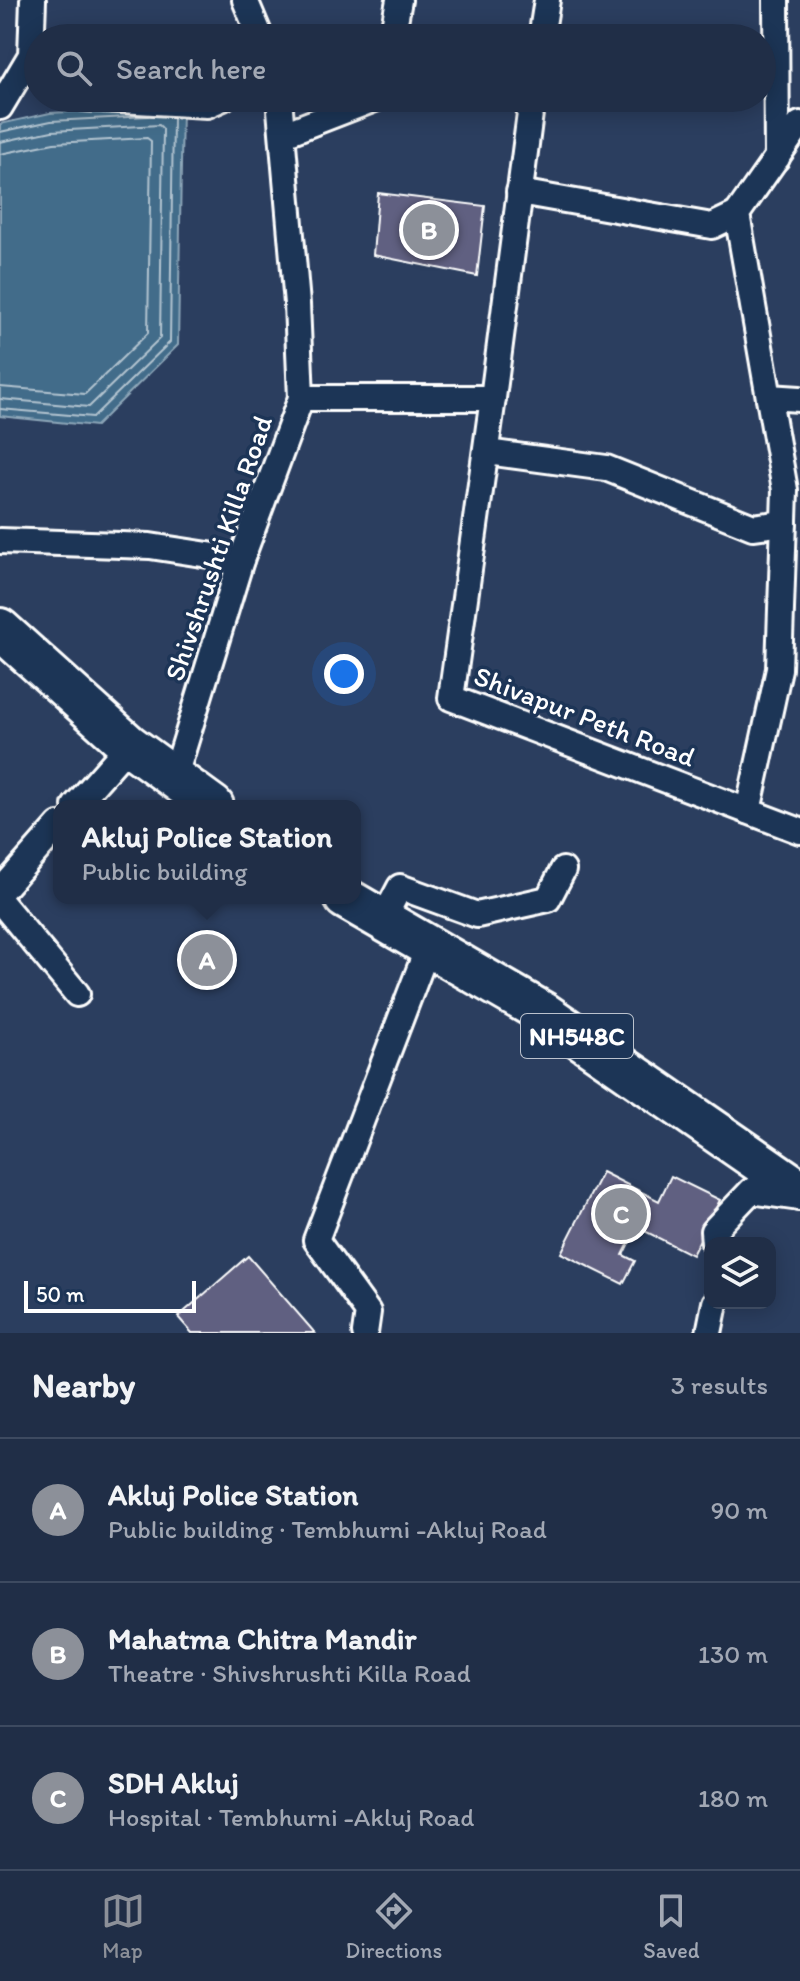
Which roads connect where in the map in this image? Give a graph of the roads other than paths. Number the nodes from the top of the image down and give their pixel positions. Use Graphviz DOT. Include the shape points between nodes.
graph roads {
  1 [pos="33,0"];
  2 [pos="245,0"];
  3 [pos="399,0"];
  4 [pos="547,0"];
  5 [pos="776,0"];
  6 [pos="32,24"];
  7 [pos="255,24"];
  8 [pos="395,24"];
  9 [pos="543,24"];
  10 [pos="24,84"];
  11 [pos="0,107"];
  12 [pos="281,112"];
  13 [pos="341,112"];
  14 [pos="530,112"];
  15 [pos="800,124"];
  16 [pos="284,134"];
  17 [pos="777,158"];
  18 [pos="519,192"];
  19 [pos="737,214"];
  20 [pos="769,397"];
  21 [pos="301,398"];
  22 [pos="493,398"];
  23 [pos="800,399"];
  24 [pos="487,452"];
  25 [pos="784,523"];
  26 [pos="0,541"];
  27 [pos="241,560"];
  28 [pos="0,629"];
  29 [pos="129,745"];
  30 [pos="174,779"];
  31 [pos="80,800"];
  32 [pos="204,800"];
  33 [pos="748,811"];
  34 [pos="800,831"];
  35 [pos="53,832"];
  36 [pos="563,870"];
  37 [pos="0,892"];
  38 [pos="0,901"];
  39 [pos="355,904"];
  40 [pos="382,921"];
  41 [pos="428,947"];
  42 [pos="77,994"];
  43 [pos="800,1190"];
  44 [pos="800,1198"];
  45 [pos="714,1237"];
  46 [pos="714,1309"];
  47 [pos="365,1333"];
  48 [pos="709,1333"];
  1 -- 6 [label="street"];
  2 -- 7 [label="street"];
  3 -- 8 [label="street"];
  4 -- 9 [label="street"];
  5 -- 17 [label="street"];
  10 -- 11 [label="street"];
  12 -- 16 [label="street"];
  13 -- 16 [label="street"];
  14 -- 18 [label="street"];
  15 -- 17 [label="street"];
  16 -- 21 [label="street"];
  17 -- 19 [label="street"];
  18 -- 19 [label="street" via="712,226"];
  18 -- 22 [label="street"];
  19 -- 20 [label="street"];
  20 -- 23 [label="street"];
  20 -- 25 [label="street" via="785,490"];
  21 -- 22 [label="street, Shivshrushti Killa Road"];
  21 -- 27 [label="street, Shivshrushti Killa Road"];
  22 -- 24 [label="street, Shivapur Peth Road"];
  24 -- 25 [label="street" via="606,468 753,527"];
  24 -- 33 [label="street, Shivapur Peth Road" via="451,698"];
  25 -- 33 [label="street" via="779,669"];
  26 -- 27 [label="street" via="150,546"];
  27 -- 30 [label="street, Shivshrushti Killa Road"];
  28 -- 29 [label="highway"];
  29 -- 30 [label="highway"];
  29 -- 31 [label="street"];
  30 -- 32 [label="highway"];
  33 -- 34 [label="street, Shivapur Peth Road"];
  35 -- 37 [label="street"];
  36 -- 40 [label="street" via="548,899 477,915 400,887"];
  38 -- 42 [label="street"];
  39 -- 40 [label="highway, NH548C"];
  40 -- 41 [label="highway, NH548C"];
  41 -- 43 [label="highway, NH548C" via="544,1013"];
  41 -- 47 [label="street" via="316,1240 368,1312"];
  44 -- 45 [label="street" via="751,1191 713,1231"];
  46 -- 48 [label="street"];
}
